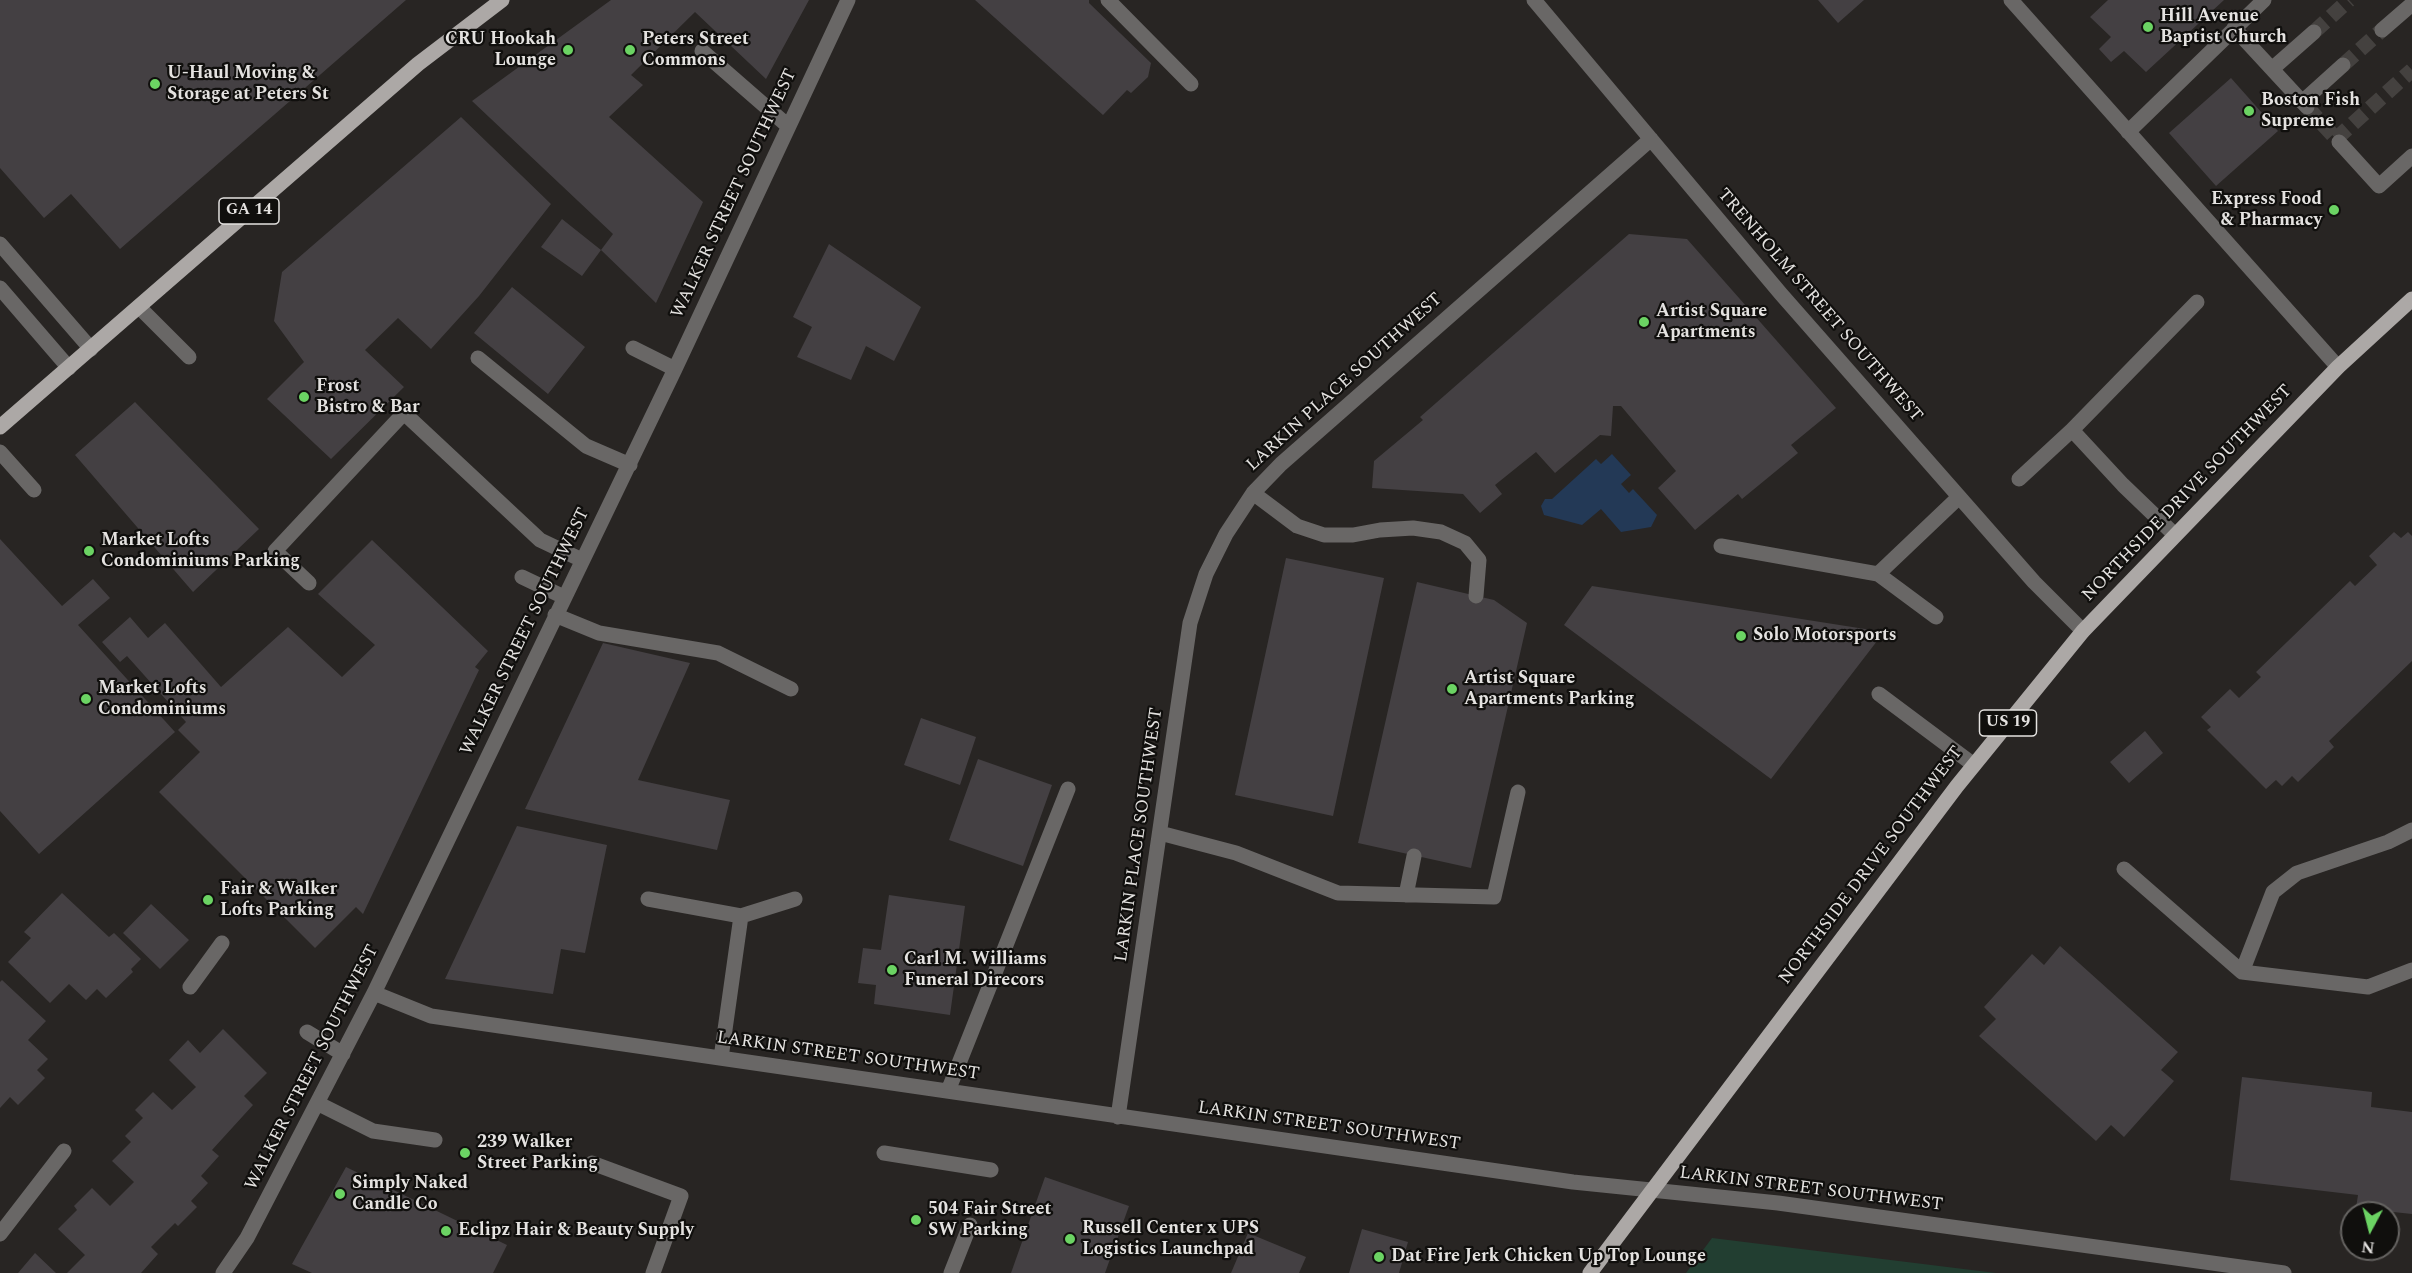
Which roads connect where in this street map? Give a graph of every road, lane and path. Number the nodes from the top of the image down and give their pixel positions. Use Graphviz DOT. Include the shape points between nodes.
graph roads {
  1 [pos="502,0"];
  2 [pos="848,0"];
  3 [pos="1108,0"];
  4 [pos="1534,0"];
  5 [pos="2011,0"];
  6 [pos="2264,0"];
  7 [pos="2409,0"];
  8 [pos="2412,4"];
  9 [pos="2234,28"];
  10 [pos="2382,30"];
  11 [pos="2313,32"];
  12 [pos="702,51"];
  13 [pos="2343,65"];
  14 [pos="2272,69"];
  15 [pos="1191,84"];
  16 [pos="788,126"];
  17 [pos="2128,132"];
  18 [pos="1651,139"];
  19 [pos="2339,142"];
  20 [pos="2412,156"];
  21 [pos="0,244"];
  22 [pos="0,288"];
  23 [pos="2412,299"];
  24 [pos="2197,302"];
  25 [pos="139,307"];
  26 [pos="633,348"];
  27 [pos="90,349"];
  28 [pos="189,357"];
  29 [pos="478,358"];
  30 [pos="2338,367"];
  31 [pos="69,368"];
  32 [pos="675,369"];
  33 [pos="0,428"];
  34 [pos="2072,430"];
  35 [pos="0,452"];
  36 [pos="630,465"];
  37 [pos="2019,479"];
  38 [pos="34,490"];
  39 [pos="1253,493"];
  40 [pos="1959,497"];
  41 [pos="2175,535"];
  42 [pos="1721,546"];
  43 [pos="582,560"];
  44 [pos="1878,574"];
  45 [pos="522,577"];
  46 [pos="309,583"];
  47 [pos="1476,596"];
  48 [pos="564,597"];
  49 [pos="555,615"];
  50 [pos="1936,617"];
  51 [pos="2083,632"];
  52 [pos="790,689"];
  53 [pos="1879,694"];
  54 [pos="1974,765"];
  55 [pos="1068,789"];
  56 [pos="1518,792"];
  57 [pos="2412,830"];
  58 [pos="1160,833"];
  59 [pos="1414,856"];
  60 [pos="2124,869"];
  61 [pos="1406,895"];
  62 [pos="648,899"];
  63 [pos="795,899"];
  64 [pos="741,916"];
  65 [pos="222,943"];
  66 [pos="2412,970"];
  67 [pos="2242,972"];
  68 [pos="190,987"];
  69 [pos="375,993"];
  70 [pos="307,1032"];
  71 [pos="343,1054"];
  72 [pos="721,1058"];
  73 [pos="948,1091"];
  74 [pos="318,1103"];
  75 [pos="1118,1117"];
  76 [pos="435,1140"];
  77 [pos="64,1151"];
  78 [pos="884,1153"];
  79 [pos="592,1163"];
  80 [pos="991,1170"];
  81 [pos="1652,1190"];
  82 [pos="970,1225"];
  83 [pos="1,1229"];
  84 [pos="223,1273"];
  85 [pos="653,1273"];
  86 [pos="951,1273"];
  87 [pos="1590,1273"];
  88 [pos="2284,1273"];
  1 -- 25 [label="main road, GA 14" via="418,64"];
  2 -- 16 [label="street, WALKER STREET SOUTHWEST"];
  3 -- 15 [label="street"];
  4 -- 18 [label="street, TRENHOLM STREET SOUTHWEST"];
  5 -- 17 [label="street"];
  6 -- 9 [label="street"];
  7 -- 8 [label="street"];
  8 -- 10 [label="street"];
  9 -- 14 [label="street"];
  9 -- 17 [label="street"];
  11 -- 14 [label="street"];
  12 -- 16 [label="street"];
  13 -- 14 [label="street" via="2304,104"];
  16 -- 32 [label="street, WALKER STREET SOUTHWEST"];
  17 -- 30 [label="street"];
  18 -- 39 [label="street, LARKIN PLACE SOUTHWEST" via="1281,464"];
  18 -- 40 [label="street, TRENHOLM STREET SOUTHWEST"];
  19 -- 20 [label="street" via="2379,186"];
  21 -- 27 [label="street"];
  22 -- 31 [label="street"];
  23 -- 30 [label="main road, NORTHSIDE DRIVE SOUTHWEST / US 19"];
  24 -- 34 [label="street"];
  25 -- 27 [label="main road, GA 14"];
  25 -- 28 [label="street"];
  26 -- 32 [label="street"];
  27 -- 31 [label="main road, GA 14"];
  29 -- 36 [label="street" via="586,446"];
  30 -- 41 [label="main road, NORTHSIDE DRIVE SOUTHWEST / US 19"];
  31 -- 33 [label="main road, GA 14"];
  32 -- 36 [label="street, WALKER STREET SOUTHWEST"];
  34 -- 37 [label="street"];
  34 -- 41 [label="street"];
  35 -- 38 [label="street"];
  36 -- 43 [label="street, WALKER STREET SOUTHWEST"];
  39 -- 47 [label="street" via="1297,526 1324,535 1413,528 1441,532 1465,543 1479,560"];
  39 -- 58 [label="street, LARKIN PLACE SOUTHWEST" via="1206,574 1190,623"];
  40 -- 44 [label="street"];
  40 -- 51 [label="street, TRENHOLM STREET SOUTHWEST"];
  41 -- 51 [label="main road, NORTHSIDE DRIVE SOUTHWEST / US 19"];
  42 -- 44 [label="street"];
  43 -- 46 [label="street" via="540,540 404,413 275,551"];
  43 -- 48 [label="street, WALKER STREET SOUTHWEST"];
  44 -- 50 [label="street"];
  45 -- 48 [label="street"];
  48 -- 49 [label="street, WALKER STREET SOUTHWEST"];
  49 -- 52 [label="street" via="599,633 718,654"];
  49 -- 69 [label="street, WALKER STREET SOUTHWEST"];
  51 -- 54 [label="main road, NORTHSIDE DRIVE SOUTHWEST / US 19"];
  53 -- 54 [label="street"];
  54 -- 81 [label="main road, NORTHSIDE DRIVE SOUTHWEST / US 19"];
  55 -- 73 [label="street"];
  56 -- 61 [label="street" via="1494,897"];
  57 -- 67 [label="street" via="2297,873 2273,892"];
  58 -- 61 [label="street" via="1236,853 1338,893"];
  58 -- 75 [label="street, LARKIN PLACE SOUTHWEST"];
  59 -- 61 [label="street"];
  60 -- 67 [label="street"];
  62 -- 64 [label="street"];
  63 -- 64 [label="street"];
  64 -- 72 [label="street"];
  65 -- 68 [label="street"];
  66 -- 67 [label="street" via="2368,987"];
  69 -- 71 [label="street, WALKER STREET SOUTHWEST"];
  69 -- 72 [label="street, LARKIN STREET SOUTHWEST" via="431,1016"];
  70 -- 71 [label="street"];
  71 -- 74 [label="street, WALKER STREET SOUTHWEST"];
  72 -- 73 [label="street, LARKIN STREET SOUTHWEST"];
  73 -- 75 [label="street, LARKIN STREET SOUTHWEST"];
  74 -- 76 [label="street" via="373,1131"];
  74 -- 84 [label="street, WALKER STREET SOUTHWEST" via="247,1238"];
  75 -- 81 [label="street, LARKIN STREET SOUTHWEST"];
  77 -- 83 [label="street"];
  78 -- 80 [label="street"];
  79 -- 85 [label="street" via="681,1196"];
  81 -- 87 [label="main road, NORTHSIDE DRIVE SOUTHWEST / US 19"];
  81 -- 88 [label="street, LARKIN STREET SOUTHWEST" via="1778,1203"];
  82 -- 86 [label="street"];
}
